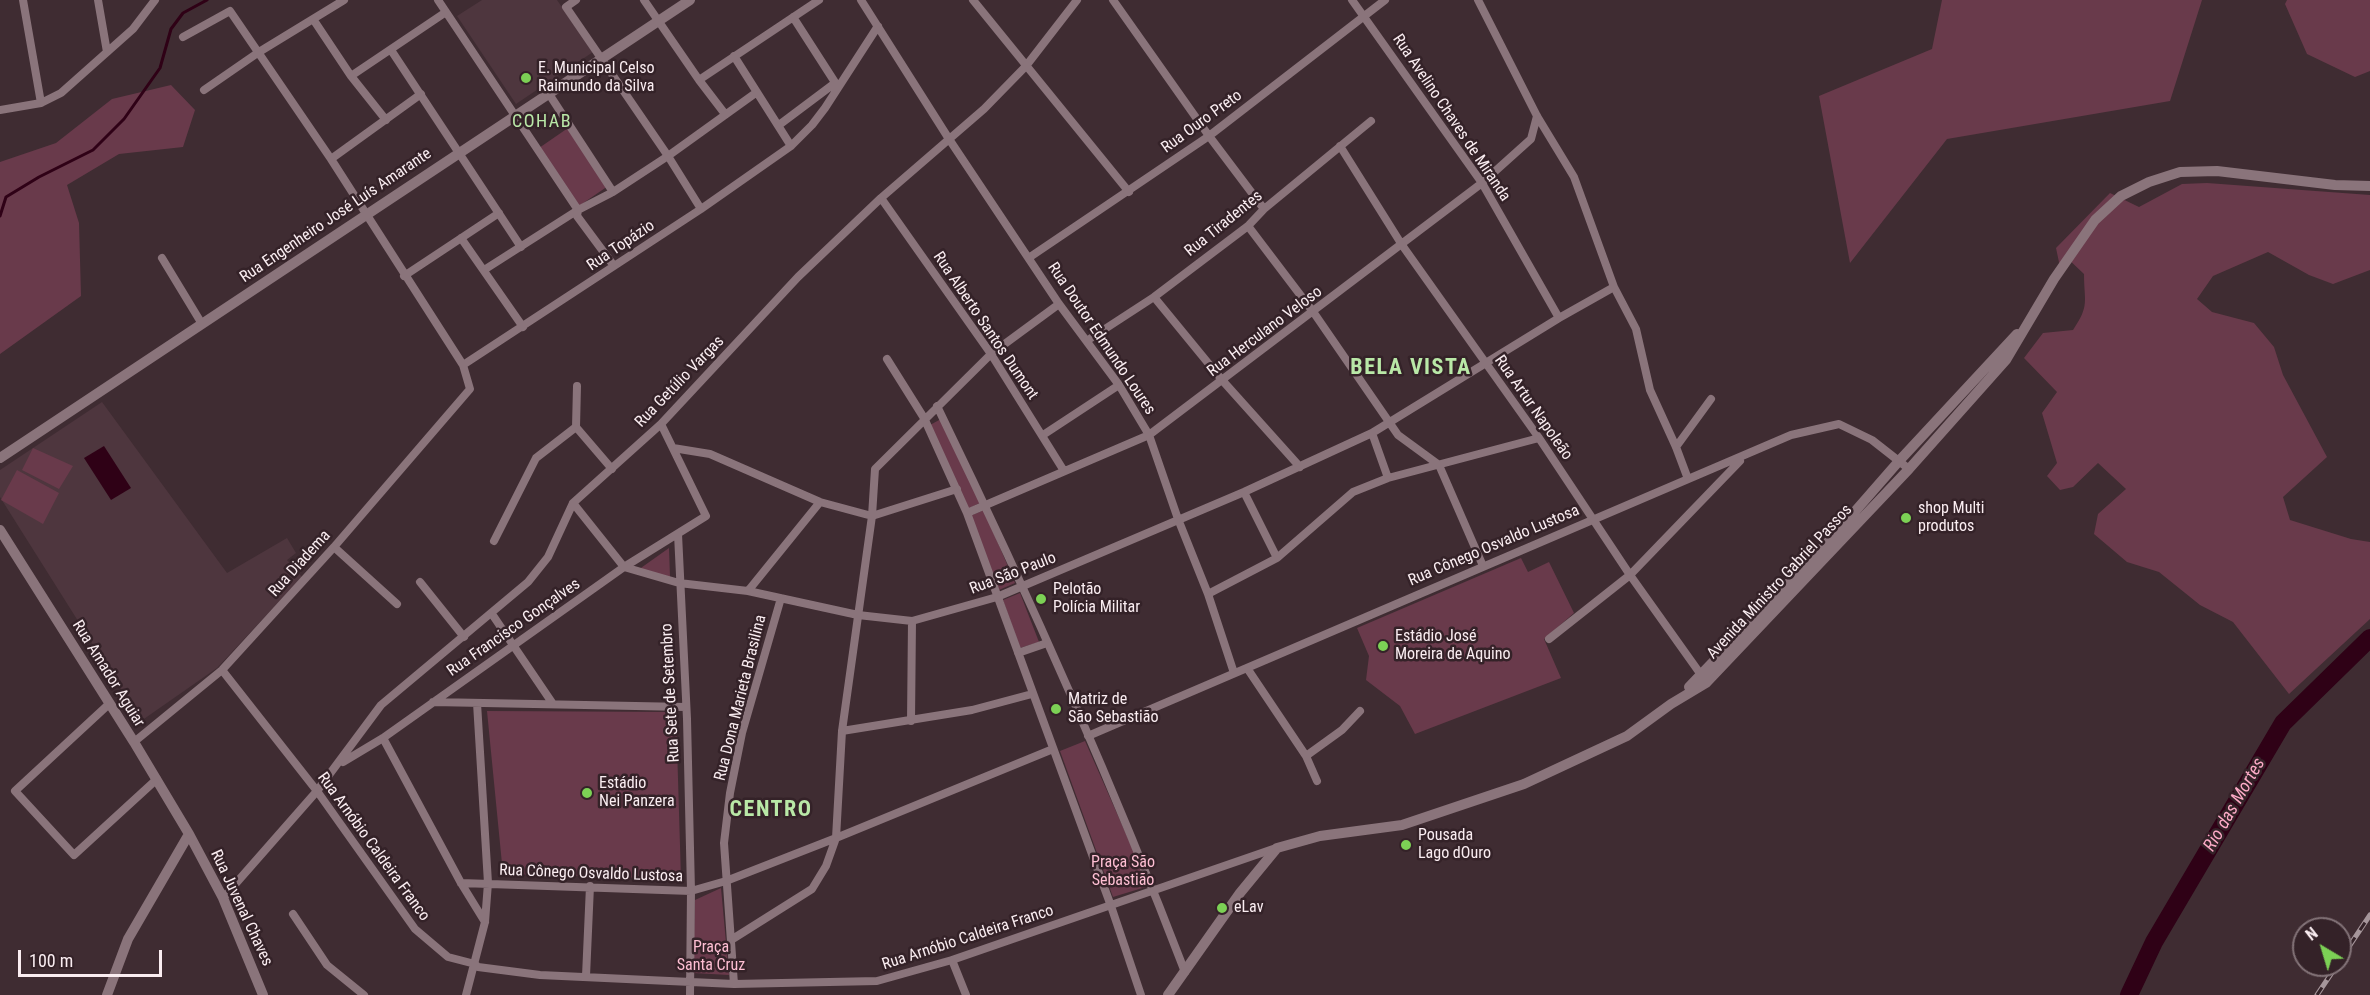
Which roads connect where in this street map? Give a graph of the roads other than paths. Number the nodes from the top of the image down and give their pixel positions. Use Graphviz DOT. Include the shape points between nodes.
graph roads {
  1 [pos="23,0"];
  2 [pos="98,0"];
  3 [pos="155,0"];
  4 [pos="344,0"];
  5 [pos="438,0"];
  6 [pos="576,0"];
  7 [pos="644,0"];
  8 [pos="690,0"];
  9 [pos="819,0"];
  10 [pos="861,0"];
  11 [pos="973,0"];
  12 [pos="1077,0"];
  13 [pos="1113,0"];
  14 [pos="1352,0"];
  15 [pos="1385,0"];
  16 [pos="1478,0"];
  17 [pos="446,12"];
  18 [pos="1364,16"];
  19 [pos="793,17"];
  20 [pos="313,19"];
  21 [pos="658,21"];
  22 [pos="878,26"];
  23 [pos="183,37"];
  24 [pos="391,50"];
  25 [pos="107,52"];
  26 [pos="259,52"];
  27 [pos="734,56"];
  28 [pos="602,60"];
  29 [pos="1026,66"];
  30 [pos="351,76"];
  31 [pos="699,80"];
  32 [pos="837,85"];
  33 [pos="204,90"];
  34 [pos="757,92"];
  35 [pos="421,94"];
  36 [pos="549,94"];
  37 [pos="41,103"];
  38 [pos="0,110"];
  39 [pos="725,114"];
  40 [pos="516,116"];
  41 [pos="1537,116"];
  42 [pos="386,120"];
  43 [pos="1371,121"];
  44 [pos="779,125"];
  45 [pos="1209,136"];
  46 [pos="949,139"];
  47 [pos="791,146"];
  48 [pos="1340,146"];
  49 [pos="458,154"];
  50 [pos="668,156"];
  51 [pos="332,159"];
  52 [pos="1482,183"];
  53 [pos="2370,186"];
  54 [pos="613,192"];
  55 [pos="1129,192"];
  56 [pos="880,198"];
  57 [pos="701,209"];
  58 [pos="1264,209"];
  59 [pos="578,210"];
  60 [pos="499,213"];
  61 [pos="365,214"];
  62 [pos="1248,226"];
  63 [pos="461,238"];
  64 [pos="1402,245"];
  65 [pos="521,247"];
  66 [pos="1030,257"];
  67 [pos="162,258"];
  68 [pos="614,266"];
  69 [pos="484,270"];
  70 [pos="404,276"];
  71 [pos="1614,287"];
  72 [pos="1154,297"];
  73 [pos="1059,304"];
  74 [pos="1314,313"];
  75 [pos="1559,318"];
  76 [pos="2029,322"];
  77 [pos="201,324"];
  78 [pos="523,327"];
  79 [pos="1088,340"];
  80 [pos="991,354"];
  81 [pos="887,359"];
  82 [pos="1485,364"];
  83 [pos="463,365"];
  84 [pos="1222,380"];
  85 [pos="1119,385"];
  86 [pos="577,386"];
  87 [pos="1711,399"];
  88 [pos="937,406"];
  89 [pos="924,418"];
  90 [pos="661,424"];
  91 [pos="1389,424"];
  92 [pos="576,427"];
  93 [pos="1372,433"];
  94 [pos="1043,435"];
  95 [pos="1149,435"];
  96 [pos="1539,438"];
  97 [pos="1676,447"];
  98 [pos="673,448"];
  99 [pos="1743,457"];
  100 [pos="0,458"];
  101 [pos="1899,460"];
  102 [pos="1439,465"];
  103 [pos="1300,467"];
  104 [pos="612,469"];
  105 [pos="1909,469"];
  106 [pos="1064,471"];
  107 [pos="1388,478"];
  108 [pos="1688,479"];
  109 [pos="957,489"];
  110 [pos="1244,492"];
  111 [pos="820,502"];
  112 [pos="573,503"];
  113 [pos="985,505"];
  114 [pos="967,513"];
  115 [pos="872,516"];
  116 [pos="1593,518"];
  117 [pos="1178,519"];
  118 [pos="0,530"];
  119 [pos="678,534"];
  120 [pos="494,541"];
  121 [pos="334,547"];
  122 [pos="1277,558"];
  123 [pos="1483,566"];
  124 [pos="624,567"];
  125 [pos="1630,575"];
  126 [pos="420,582"];
  127 [pos="679,583"];
  128 [pos="1021,587"];
  129 [pos="748,591"];
  130 [pos="1787,591"];
  131 [pos="1208,594"];
  132 [pos="997,597"];
  133 [pos="781,598"];
  134 [pos="397,604"];
  135 [pos="492,614"];
  136 [pos="858,615"];
  137 [pos="912,621"];
  138 [pos="464,637"];
  139 [pos="1549,639"];
  140 [pos="1047,643"];
  141 [pos="514,645"];
  142 [pos="1018,653"];
  143 [pos="1247,668"];
  144 [pos="222,670"];
  145 [pos="1234,673"];
  146 [pos="1704,680"];
  147 [pos="1032,694"];
  148 [pos="433,702"];
  149 [pos="477,703"];
  150 [pos="109,704"];
  151 [pos="553,704"];
  152 [pos="686,707"];
  153 [pos="1360,711"];
  154 [pos="911,722"];
  155 [pos="842,731"];
  156 [pos="1088,736"];
  157 [pos="383,738"];
  158 [pos="134,742"];
  159 [pos="1053,749"];
  160 [pos="1306,756"];
  161 [pos="339,764"];
  162 [pos="157,779"];
  163 [pos="1317,781"];
  164 [pos="317,791"];
  165 [pos="189,834"];
  166 [pos="836,838"];
  167 [pos="1277,848"];
  168 [pos="726,881"];
  169 [pos="461,883"];
  170 [pos="488,884"];
  171 [pos="590,886"];
  172 [pos="1153,890"];
  173 [pos="691,891"];
  174 [pos="223,898"];
  175 [pos="1111,906"];
  176 [pos="293,914"];
  177 [pos="485,922"];
  178 [pos="731,940"];
  179 [pos="952,960"];
  180 [pos="475,964"];
  181 [pos="1185,972"];
  182 [pos="586,976"];
  183 [pos="690,981"];
  184 [pos="734,984"];
  185 [pos="107,995"];
  186 [pos="262,995"];
  187 [pos="364,995"];
  188 [pos="466,995"];
  189 [pos="690,995"];
  190 [pos="966,995"];
  191 [pos="1142,995"];
  192 [pos="1168,995"];
  1 -- 37 [label="street"];
  2 -- 25 [label="street"];
  3 -- 25 [label="street" via="133,29"];
  4 -- 20 [label="street"];
  5 -- 17 [label="street"];
  6 -- 28 [label="street" via="566,7"];
  7 -- 21 [label="street"];
  8 -- 21 [label="main road, Rua Engenheiro José Luís Amarante"];
  9 -- 19 [label="street"];
  10 -- 22 [label="street, Rua Doutor Edmundo Loures"];
  11 -- 29 [label="street"];
  12 -- 29 [label="street, Rua Getúlio Vargas"];
  13 -- 45 [label="street"];
  14 -- 18 [label="street, Rua Avelino Chaves de Miranda"];
  15 -- 18 [label="street, Rua Ouro Preto"];
  16 -- 41 [label="street"];
  17 -- 24 [label="street"];
  17 -- 40 [label="street"];
  18 -- 45 [label="street, Rua Ouro Preto"];
  18 -- 52 [label="street, Rua Avelino Chaves de Miranda"];
  19 -- 27 [label="street"];
  19 -- 32 [label="street"];
  20 -- 26 [label="street"];
  20 -- 30 [label="street"];
  21 -- 28 [label="main road, Rua Engenheiro José Luís Amarante"];
  21 -- 31 [label="street"];
  22 -- 32 [label="street, Rua Topázio"];
  22 -- 46 [label="street, Rua Doutor Edmundo Loures"];
  23 -- 26 [label="street" via="230,11"];
  24 -- 30 [label="street"];
  24 -- 35 [label="street"];
  25 -- 37 [label="street" via="61,93"];
  26 -- 33 [label="street"];
  26 -- 51 [label="street"];
  27 -- 31 [label="street"];
  27 -- 34 [label="street"];
  28 -- 36 [label="main road, Rua Engenheiro José Luís Amarante"];
  28 -- 50 [label="street"];
  29 -- 46 [label="street, Rua Getúlio Vargas"];
  29 -- 55 [label="street"];
  30 -- 42 [label="street"];
  31 -- 39 [label="street"];
  32 -- 44 [label="street"];
  32 -- 47 [label="street, Rua Topázio" via="812,125"];
  34 -- 39 [label="street"];
  34 -- 44 [label="street"];
  35 -- 42 [label="street"];
  35 -- 49 [label="street"];
  36 -- 40 [label="main road, Rua Engenheiro José Luís Amarante"];
  36 -- 54 [label="street"];
  37 -- 38 [label="street"];
  39 -- 50 [label="street"];
  40 -- 49 [label="main road, Rua Engenheiro José Luís Amarante"];
  40 -- 59 [label="street"];
  41 -- 52 [label="street, Rua Herculano Veloso" via="1531,139"];
  41 -- 71 [label="street" via="1574,177"];
  42 -- 51 [label="street"];
  43 -- 48 [label="street, Rua Tiradentes"];
  44 -- 47 [label="street"];
  45 -- 55 [label="street, Rua Ouro Preto"];
  45 -- 58 [label="street"];
  46 -- 56 [label="street, Rua Getúlio Vargas"];
  46 -- 66 [label="street, Rua Doutor Edmundo Loures"];
  47 -- 57 [label="street, Rua Topázio"];
  48 -- 58 [label="street, Rua Tiradentes"];
  48 -- 64 [label="street, Rua Artur Napoleão"];
  49 -- 60 [label="street"];
  49 -- 61 [label="main road, Rua Engenheiro José Luís Amarante"];
  50 -- 54 [label="street"];
  50 -- 57 [label="street"];
  51 -- 61 [label="street"];
  52 -- 64 [label="street, Rua Herculano Veloso"];
  52 -- 75 [label="street, Rua Avelino Chaves de Miranda"];
  53 -- 76 [label="main road, Avenida Ministro Gabriel Passos" via="2217,171 2180,172 2149,182 2121,196 2095,220"];
  54 -- 59 [label="street"];
  55 -- 66 [label="street, Rua Ouro Preto"];
  56 -- 80 [label="street, Rua Alberto Santos Dumont"];
  56 -- 90 [label="street, Rua Getúlio Vargas" via="798,277"];
  57 -- 68 [label="street, Rua Topázio"];
  58 -- 62 [label="street, Rua Tiradentes"];
  59 -- 65 [label="street"];
  59 -- 68 [label="street" via="577,216"];
  60 -- 63 [label="street"];
  60 -- 65 [label="street"];
  61 -- 70 [label="street"];
  61 -- 77 [label="main road, Rua Engenheiro José Luís Amarante"];
  62 -- 72 [label="street, Rua Tiradentes"];
  62 -- 74 [label="street"];
  63 -- 69 [label="street"];
  63 -- 70 [label="street"];
  64 -- 74 [label="street, Rua Herculano Veloso"];
  64 -- 82 [label="street, Rua Artur Napoleão"];
  65 -- 69 [label="street"];
  66 -- 73 [label="street, Rua Doutor Edmundo Loures"];
  67 -- 77 [label="street"];
  68 -- 78 [label="street, Rua Topázio"];
  69 -- 78 [label="street"];
  70 -- 83 [label="street"];
  71 -- 75 [label="street, Rua São Paulo"];
  71 -- 97 [label="street" via="1636,329 1650,390"];
  72 -- 79 [label="street, Rua Tiradentes"];
  72 -- 84 [label="street"];
  73 -- 79 [label="street, Rua Doutor Edmundo Loures"];
  73 -- 80 [label="street"];
  74 -- 84 [label="street, Rua Herculano Veloso"];
  74 -- 91 [label="street"];
  75 -- 82 [label="street, Rua São Paulo"];
  76 -- 101 [label="main road"];
  76 -- 105 [label="main road, Avenida Ministro Gabriel Passos" via="2006,360"];
  77 -- 100 [label="main road, Rua Engenheiro José Luís Amarante"];
  78 -- 83 [label="street, Rua Topázio"];
  79 -- 85 [label="street, Rua Doutor Edmundo Loures"];
  80 -- 88 [label="street"];
  80 -- 94 [label="street, Rua Alberto Santos Dumont"];
  81 -- 89 [label="street"];
  82 -- 91 [label="street, Rua São Paulo"];
  82 -- 96 [label="street, Rua Artur Napoleão"];
  83 -- 121 [label="street, Rua Diadema" via="470,389"];
  84 -- 95 [label="street, Rua Herculano Veloso"];
  84 -- 103 [label="street"];
  85 -- 94 [label="street"];
  85 -- 95 [label="street, Rua Doutor Edmundo Loures"];
  86 -- 92 [label="street"];
  87 -- 97 [label="street"];
  88 -- 89 [label="street"];
  88 -- 113 [label="street"];
  89 -- 109 [label="street"];
  89 -- 115 [label="street" via="874,469"];
  90 -- 98 [label="street"];
  90 -- 104 [label="street, Rua Getúlio Vargas"];
  91 -- 93 [label="street, Rua São Paulo"];
  91 -- 102 [label="street"];
  92 -- 104 [label="street"];
  92 -- 120 [label="street" via="536,458"];
  93 -- 103 [label="street, Rua São Paulo"];
  93 -- 107 [label="street"];
  94 -- 106 [label="street, Rua Alberto Santos Dumont"];
  95 -- 106 [label="street, Rua Herculano Veloso"];
  95 -- 117 [label="street, Rua Doutor Edmundo Loures"];
  96 -- 102 [label="street"];
  96 -- 116 [label="street, Rua Artur Napoleão"];
  97 -- 108 [label="street"];
  98 -- 111 [label="street" via="710,454"];
  98 -- 119 [label="street, Rua Francisco Gonçalves" via="706,516"];
  99 -- 101 [label="street, Rua Cônego Osvaldo Lustosa" via="1791,435 1839,424 1872,440"];
  99 -- 108 [label="street, Rua Cônego Osvaldo Lustosa"];
  99 -- 125 [label="street"];
  101 -- 105 [label="street, Rua Cônego Osvaldo Lustosa"];
  101 -- 130 [label="main road"];
  102 -- 107 [label="street"];
  102 -- 123 [label="street"];
  103 -- 110 [label="street, Rua São Paulo"];
  104 -- 112 [label="street, Rua Getúlio Vargas"];
  105 -- 130 [label="main road, Avenida Ministro Gabriel Passos"];
  106 -- 113 [label="street, Rua Herculano Veloso"];
  107 -- 122 [label="street" via="1353,492"];
  108 -- 116 [label="street, Rua Cônego Osvaldo Lustosa"];
  109 -- 114 [label="street"];
  109 -- 115 [label="street"];
  110 -- 117 [label="street, Rua São Paulo"];
  110 -- 122 [label="street"];
  111 -- 115 [label="street"];
  111 -- 129 [label="street"];
  112 -- 124 [label="street"];
  112 -- 135 [label="street, Rua Getúlio Vargas" via="548,557 528,582"];
  113 -- 114 [label="street, Rua Herculano Veloso"];
  113 -- 128 [label="street"];
  114 -- 132 [label="street"];
  115 -- 136 [label="street"];
  116 -- 123 [label="street, Rua Cônego Osvaldo Lustosa"];
  116 -- 125 [label="street, Rua Artur Napoleão"];
  117 -- 128 [label="street, Rua São Paulo"];
  117 -- 131 [label="street, Rua Doutor Edmundo Loures"];
  118 -- 150 [label="main road, Rua Amador Aguiar"];
  119 -- 124 [label="street, Rua Francisco Gonçalves"];
  119 -- 127 [label="street, Rua Sete de Setembro"];
  121 -- 134 [label="street"];
  121 -- 144 [label="street, Rua Diadema"];
  122 -- 131 [label="street"];
  123 -- 143 [label="street, Rua Cônego Osvaldo Lustosa"];
  124 -- 127 [label="street, Rua São Paulo"];
  124 -- 141 [label="street, Rua Francisco Gonçalves"];
  125 -- 139 [label="street"];
  125 -- 146 [label="street, Rua Artur Napoleão"];
  126 -- 138 [label="street"];
  127 -- 129 [label="street, Rua São Paulo"];
  127 -- 152 [label="street, Rua Sete de Setembro"];
  128 -- 132 [label="street, Rua São Paulo"];
  128 -- 140 [label="street"];
  129 -- 133 [label="street, Rua São Paulo"];
  130 -- 146 [label="main road, Avenida Ministro Gabriel Passos"];
  131 -- 145 [label="street, Rua Doutor Edmundo Loures"];
  132 -- 137 [label="street, Rua São Paulo"];
  132 -- 142 [label="street"];
  133 -- 136 [label="street, Rua São Paulo"];
  133 -- 168 [label="street, Rua Dona Marieta Brasilina" via="734,773 724,843"];
  135 -- 138 [label="street, Rua Getúlio Vargas"];
  135 -- 141 [label="street"];
  136 -- 137 [label="street, Rua São Paulo"];
  136 -- 155 [label="street"];
  137 -- 154 [label="street"];
  138 -- 161 [label="street, Rua Getúlio Vargas" via="381,705"];
  140 -- 142 [label="street"];
  140 -- 156 [label="street"];
  141 -- 148 [label="street, Rua Francisco Gonçalves"];
  141 -- 151 [label="street"];
  142 -- 147 [label="street"];
  143 -- 145 [label="street, Rua Cônego Osvaldo Lustosa"];
  143 -- 160 [label="street"];
  144 -- 158 [label="street, Rua Diadema"];
  144 -- 164 [label="street, Rua Arnóbio Caldeira Franco"];
  145 -- 156 [label="street, Rua Cônego Osvaldo Lustosa"];
  146 -- 167 [label="main road, Avenida Ministro Gabriel Passos" via="1627,736 1524,784 1402,825 1320,836"];
  147 -- 154 [label="street"];
  147 -- 159 [label="street"];
  148 -- 149 [label="street"];
  148 -- 157 [label="street, Rua Francisco Gonçalves"];
  149 -- 151 [label="street"];
  149 -- 170 [label="street"];
  150 -- 158 [label="main road, Rua Amador Aguiar"];
  150 -- 162 [label="street" via="15,791 74,855"];
  151 -- 152 [label="street"];
  152 -- 173 [label="street, Rua Sete de Setembro"];
  153 -- 160 [label="street" via="1342,730"];
  154 -- 155 [label="street"];
  155 -- 166 [label="street"];
  156 -- 172 [label="street"];
  157 -- 161 [label="street, Rua Francisco Gonçalves"];
  157 -- 169 [label="street"];
  158 -- 162 [label="main road, Rua Amador Aguiar"];
  159 -- 166 [label="street, Rua Cônego Osvaldo Lustosa"];
  159 -- 175 [label="street"];
  160 -- 163 [label="street"];
  161 -- 164 [label="street, Rua Getúlio Vargas"];
  162 -- 165 [label="main road, Rua Amador Aguiar"];
  164 -- 174 [label="street, Rua Getúlio Vargas"];
  164 -- 180 [label="street, Rua Arnóbio Caldeira Franco" via="415,929 448,957"];
  165 -- 174 [label="main road, Rua Juvenal Chaves"];
  165 -- 185 [label="main road" via="128,939"];
  166 -- 168 [label="street, Rua Cônego Osvaldo Lustosa"];
  166 -- 178 [label="street" via="813,890"];
  167 -- 172 [label="street, Rua Arnóbio Caldeira Franco"];
  167 -- 181 [label="main road"];
  168 -- 173 [label="street, Rua Cônego Osvaldo Lustosa"];
  168 -- 178 [label="street, Rua Dona Marieta Brasilina"];
  169 -- 170 [label="street, Rua Cônego Osvaldo Lustosa"];
  169 -- 177 [label="street"];
  170 -- 171 [label="street, Rua Cônego Osvaldo Lustosa"];
  170 -- 177 [label="street"];
  171 -- 173 [label="street, Rua Cônego Osvaldo Lustosa"];
  171 -- 182 [label="street"];
  172 -- 175 [label="street, Rua Arnóbio Caldeira Franco"];
  172 -- 181 [label="street"];
  173 -- 183 [label="street, Rua Sete de Setembro"];
  174 -- 186 [label="main road, Rua Juvenal Chaves"];
  175 -- 179 [label="street, Rua Arnóbio Caldeira Franco"];
  175 -- 191 [label="street"];
  176 -- 187 [label="street" via="327,965"];
  177 -- 180 [label="street"];
  178 -- 184 [label="street, Rua Dona Marieta Brasilina"];
  179 -- 184 [label="street, Rua Arnóbio Caldeira Franco" via="877,981"];
  179 -- 190 [label="street"];
  180 -- 182 [label="street, Rua Arnóbio Caldeira Franco" via="478,968 540,975"];
  180 -- 188 [label="street"];
  181 -- 192 [label="main road"];
  182 -- 183 [label="street, Rua Arnóbio Caldeira Franco"];
  183 -- 184 [label="street, Rua Arnóbio Caldeira Franco"];
  183 -- 189 [label="street, Rua Sete de Setembro"];
}
